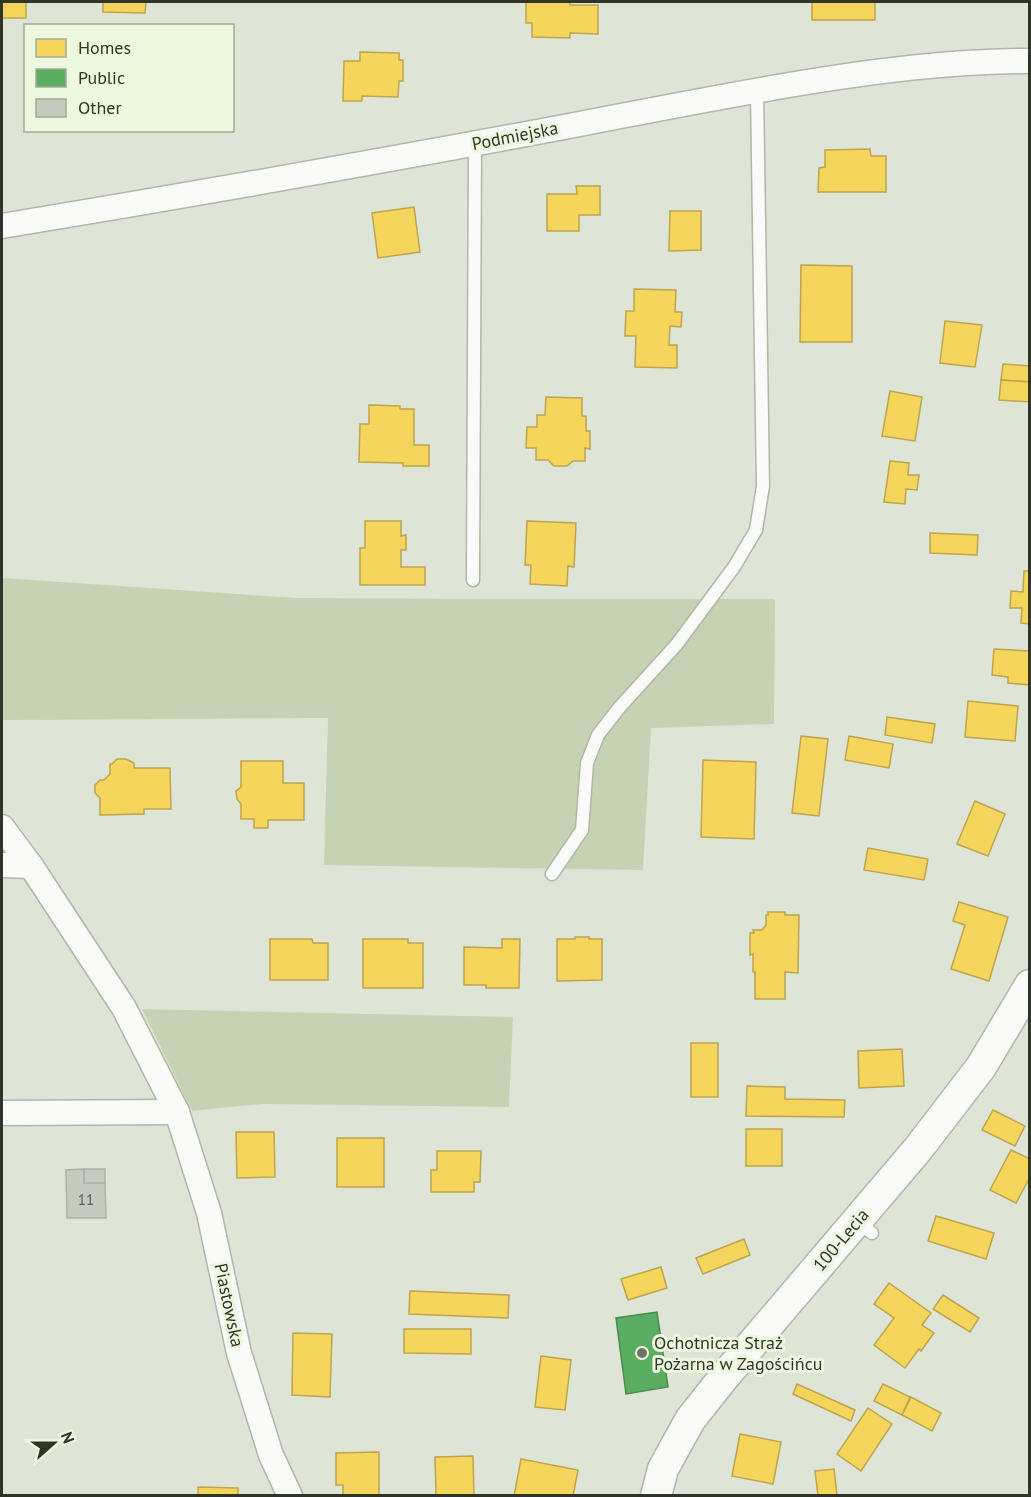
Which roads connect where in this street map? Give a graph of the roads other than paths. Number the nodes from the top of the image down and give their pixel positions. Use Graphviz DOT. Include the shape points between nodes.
graph roads {
  1 [pos="1029,61"];
  2 [pos="757,90"];
  3 [pos="475,144"];
  4 [pos="2,226"];
  5 [pos="473,580"];
  6 [pos="2,827"];
  7 [pos="2,865"];
  8 [pos="31,866"];
  9 [pos="552,874"];
  10 [pos="1029,985"];
  11 [pos="177,1112"];
  12 [pos="2,1113"];
  13 [pos="290,1496"];
  14 [pos="656,1496"];
  1 -- 2 [label="street, Podmiejska" via="874,71"];
  2 -- 3 [label="street, Podmiejska"];
  2 -- 9 [label="lane" via="763,486 756,530 677,644 598,735 587,763 582,830"];
  3 -- 4 [label="street, Podmiejska"];
  3 -- 5 [label="lane"];
  6 -- 8 [label="street, Piastowska"];
  7 -- 8 [label="street"];
  8 -- 11 [label="street, Piastowska" via="124,1008"];
  10 -- 14 [label="street, 100-Lecia" via="981,1067 864,1227 724,1377 690,1420 663,1468"];
  11 -- 12 [label="street"];
  11 -- 13 [label="street, Piastowska" via="209,1213 239,1353 271,1455"];
}
